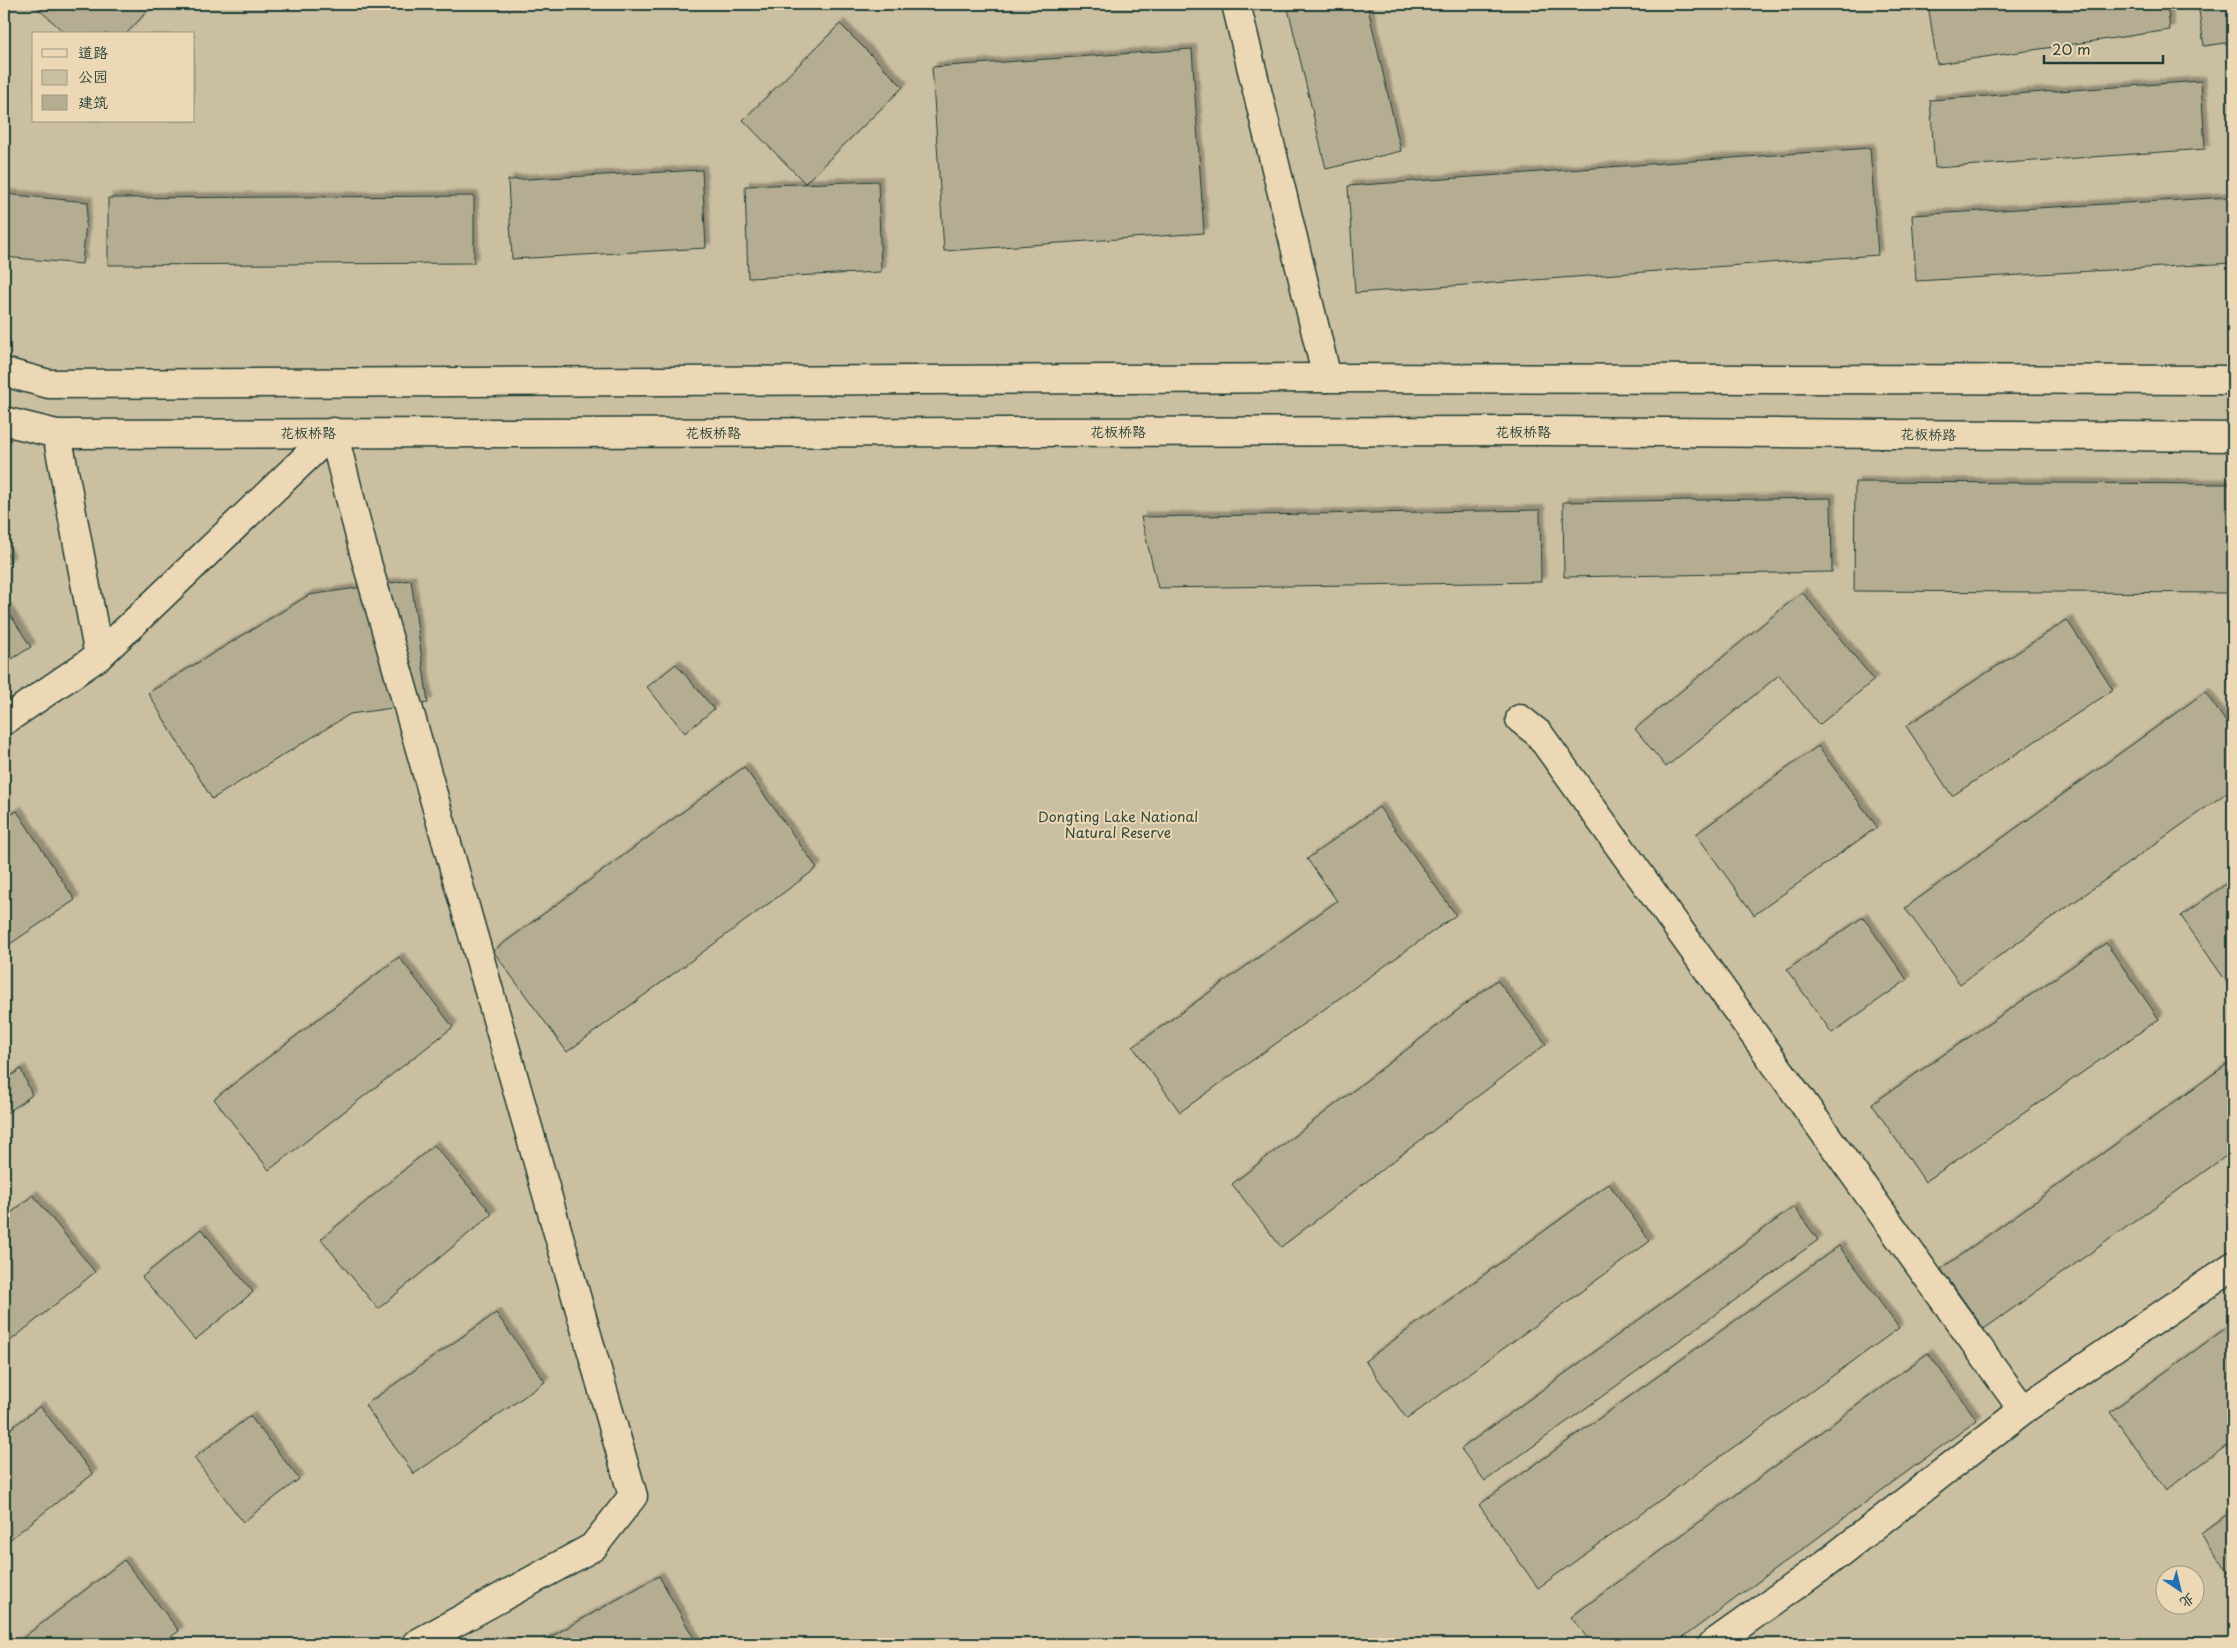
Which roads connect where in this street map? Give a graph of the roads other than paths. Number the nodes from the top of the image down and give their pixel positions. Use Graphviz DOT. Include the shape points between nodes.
graph roads {
  1 [pos="1236,4"];
  2 [pos="4,372"];
  3 [pos="1327,378"];
  4 [pos="2233,380"];
  5 [pos="4,421"];
  6 [pos="332,432"];
  7 [pos="57,434"];
  8 [pos="2233,437"];
  9 [pos="99,656"];
  10 [pos="1520,719"];
  11 [pos="4,721"];
  12 [pos="2233,1266"];
  13 [pos="2023,1410"];
  14 [pos="416,1644"];
  15 [pos="1713,1644"];
  1 -- 3 [label="street"];
  2 -- 3 [label="street" via="49,384"];
  3 -- 4 [label="street"];
  5 -- 7 [label="street, 花板桥路"];
  6 -- 7 [label="street, 花板桥路"];
  6 -- 8 [label="street, 花板桥路" via="1556,431"];
  6 -- 9 [label="street"];
  6 -- 14 [label="street" via="633,1496 593,1547"];
  7 -- 9 [label="street"];
  9 -- 11 [label="street"];
  10 -- 13 [label="street" via="1538,734"];
  12 -- 13 [label="street"];
  13 -- 15 [label="street" via="1824,1565"];
}
